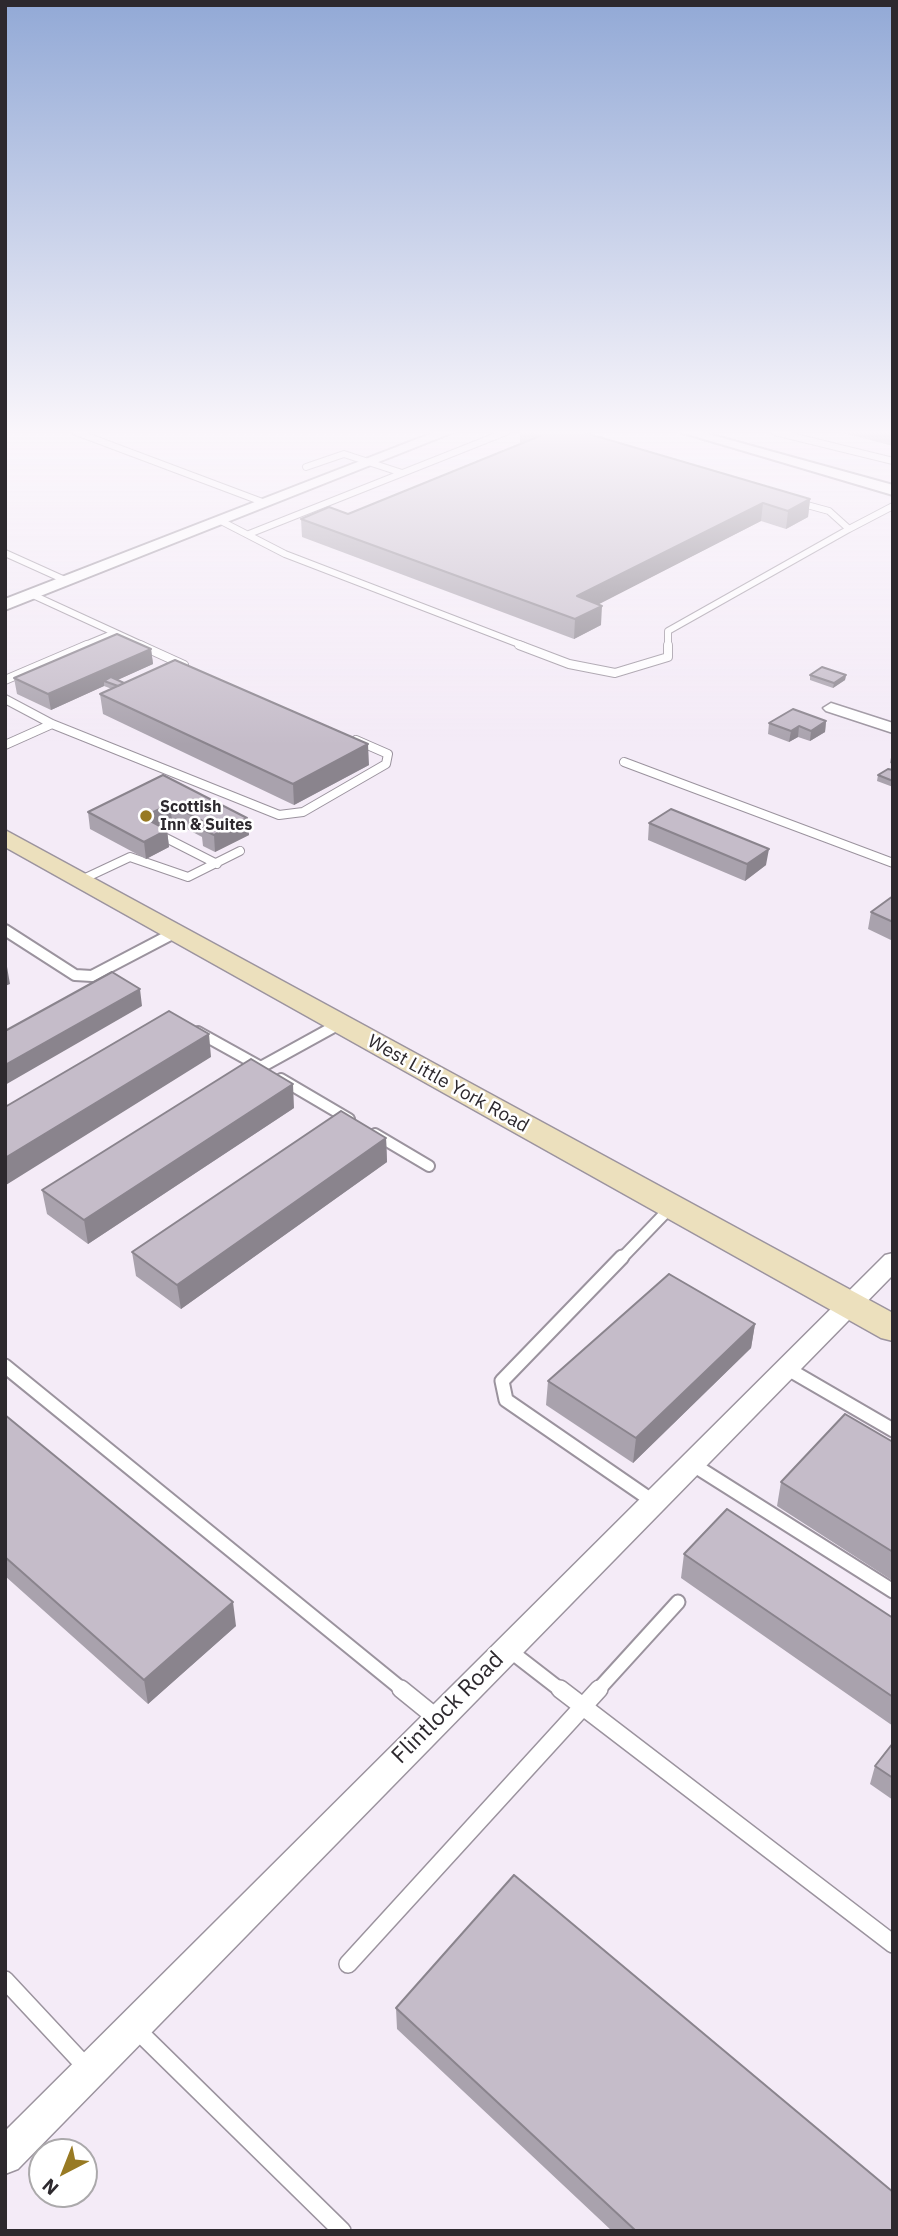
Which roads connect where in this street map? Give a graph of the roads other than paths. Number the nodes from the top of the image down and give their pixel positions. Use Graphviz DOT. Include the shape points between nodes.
graph roads {
  1 [pos="182,536"];
  2 [pos="253,536"];
  3 [pos="836,536"];
  4 [pos="5,554"];
  5 [pos="67,581"];
  6 [pos="33,595"];
  7 [pos="5,606"];
  8 [pos="112,634"];
  9 [pos="188,667"];
  10 [pos="5,680"];
  11 [pos="5,699"];
  12 [pos="831,708"];
  13 [pos="52,724"];
  14 [pos="893,729"];
  15 [pos="351,738"];
  16 [pos="5,745"];
  17 [pos="624,762"];
  18 [pos="5,838"];
  19 [pos="159,841"];
  20 [pos="240,851"];
  21 [pos="893,863"];
  22 [pos="216,864"];
  23 [pos="81,880"];
  24 [pos="5,930"];
  25 [pos="174,933"];
  26 [pos="339,1024"];
  27 [pos="191,1028"];
  28 [pos="261,1067"];
  29 [pos="357,1124"];
  30 [pos="369,1131"];
  31 [pos="429,1166"];
  32 [pos="671,1207"];
  33 [pos="893,1261"];
  34 [pos="850,1305"];
  35 [pos="893,1329"];
  36 [pos="5,1366"];
  37 [pos="788,1369"];
  38 [pos="893,1430"];
  39 [pos="692,1464"];
  40 [pos="654,1502"];
  41 [pos="893,1591"];
  42 [pos="678,1602"];
  43 [pos="507,1649"];
  44 [pos="583,1706"];
  45 [pos="438,1719"];
  46 [pos="893,1944"];
  47 [pos="348,1964"];
  48 [pos="5,1980"];
  49 [pos="133,2026"];
  50 [pos="89,2071"];
  51 [pos="5,2156"];
  52 [pos="342,2231"];
  1 -- 5 [label="street"];
  2 -- 3 [label="lane" via="285,554 556,659 615,673 668,657 668,631"];
  4 -- 5 [label="lane"];
  5 -- 6 [label="street"];
  6 -- 7 [label="street"];
  6 -- 8 [label="lane"];
  8 -- 9 [label="lane"];
  8 -- 10 [label="lane"];
  11 -- 13 [label="lane"];
  12 -- 14 [label="street"];
  13 -- 15 [label="lane" via="279,815 303,812 386,764 388,754"];
  13 -- 16 [label="lane"];
  17 -- 21 [label="lane"];
  18 -- 23 [label="main road, West Little York Road"];
  19 -- 22 [label="lane" via="166,838"];
  20 -- 22 [label="lane"];
  22 -- 23 [label="lane" via="183,877 133,855"];
  23 -- 25 [label="main road, West Little York Road"];
  24 -- 25 [label="lane" via="75,975 92,976"];
  25 -- 26 [label="main road, West Little York Road"];
  26 -- 28 [label="lane"];
  26 -- 32 [label="main road, West Little York Road"];
  27 -- 28 [label="lane"];
  28 -- 29 [label="lane"];
  30 -- 31 [label="lane"];
  32 -- 34 [label="main road, West Little York Road"];
  32 -- 40 [label="lane" via="502,1381 506,1400"];
  33 -- 34 [label="street, Flintlock Road"];
  34 -- 35 [label="main road, West Little York Road"];
  34 -- 37 [label="street, Flintlock Road"];
  36 -- 45 [label="lane"];
  37 -- 38 [label="lane"];
  37 -- 39 [label="street, Flintlock Road"];
  39 -- 40 [label="street, Flintlock Road"];
  39 -- 41 [label="lane"];
  40 -- 43 [label="street, Flintlock Road"];
  42 -- 44 [label="lane"];
  43 -- 44 [label="lane"];
  43 -- 45 [label="street, Flintlock Road"];
  44 -- 46 [label="lane"];
  44 -- 47 [label="lane"];
  45 -- 49 [label="street, Flintlock Road"];
  48 -- 50 [label="lane"];
  49 -- 50 [label="street, Flintlock Road"];
  49 -- 52 [label="lane"];
  50 -- 51 [label="street, Flintlock Road"];
}
